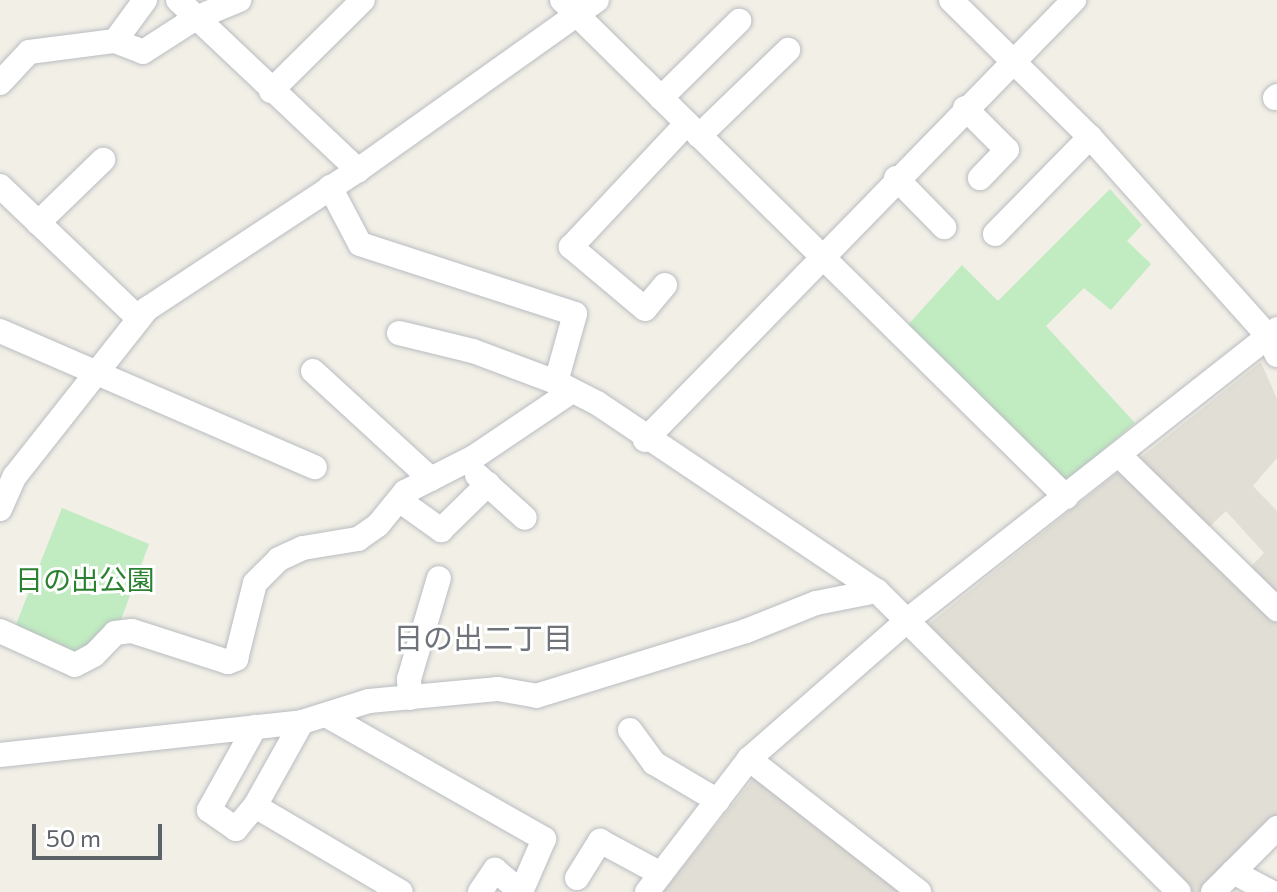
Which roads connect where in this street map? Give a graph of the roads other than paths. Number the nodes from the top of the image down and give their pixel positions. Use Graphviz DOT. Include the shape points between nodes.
graph roads {
  1 [pos="145,0"];
  2 [pos="178,0"];
  3 [pos="239,0"];
  4 [pos="363,0"];
  5 [pos="951,0"];
  6 [pos="1074,0"];
  7 [pos="579,5"];
  8 [pos="196,18"];
  9 [pos="739,21"];
  10 [pos="115,41"];
  11 [pos="788,50"];
  12 [pos="1011,61"];
  13 [pos="0,83"];
  14 [pos="271,91"];
  15 [pos="661,98"];
  16 [pos="965,108"];
  17 [pos="692,130"];
  18 [pos="1090,137"];
  19 [pos="103,160"];
  20 [pos="358,170"];
  21 [pos="896,178"];
  22 [pos="980,178"];
  23 [pos="0,186"];
  24 [pos="330,187"];
  25 [pos="38,223"];
  26 [pos="944,227"];
  27 [pos="995,234"];
  28 [pos="818,256"];
  29 [pos="665,285"];
  30 [pos="139,319"];
  31 [pos="0,331"];
  32 [pos="399,333"];
  33 [pos="1274,340"];
  34 [pos="313,371"];
  35 [pos="97,374"];
  36 [pos="562,388"];
  37 [pos="645,440"];
  38 [pos="1119,455"];
  39 [pos="463,463"];
  40 [pos="315,467"];
  41 [pos="431,479"];
  42 [pos="488,484"];
  43 [pos="1066,497"];
  44 [pos="399,500"];
  45 [pos="0,509"];
  46 [pos="525,518"];
  47 [pos="439,578"];
  48 [pos="877,591"];
  49 [pos="1277,609"];
  50 [pos="909,619"];
  51 [pos="0,631"];
  52 [pos="410,698"];
  53 [pos="326,715"];
  54 [pos="302,722"];
  55 [pos="255,727"];
  56 [pos="630,730"];
  57 [pos="0,755"];
  58 [pos="749,759"];
  59 [pos="718,801"];
  60 [pos="255,806"];
  61 [pos="1277,828"];
  62 [pos="1233,872"];
  63 [pos="577,878"];
  64 [pos="654,883"];
  65 [pos="401,892"];
  66 [pos="480,892"];
  67 [pos="521,892"];
  68 [pos="919,892"];
  69 [pos="1179,892"];
  70 [pos="1213,892"];
  71 [pos="1271,892"];
  1 -- 10 [label="street"];
  2 -- 8 [label="street"];
  3 -- 8 [label="street"];
  4 -- 14 [label="street"];
  5 -- 12 [label="street"];
  6 -- 12 [label="street"];
  7 -- 15 [label="street"];
  7 -- 20 [label="street"];
  8 -- 10 [label="street" via="143,52"];
  8 -- 14 [label="street"];
  9 -- 15 [label="street"];
  10 -- 13 [label="street" via="29,52"];
  11 -- 17 [label="street"];
  12 -- 16 [label="street"];
  12 -- 18 [label="street"];
  14 -- 20 [label="street"];
  15 -- 17 [label="street"];
  16 -- 21 [label="street"];
  16 -- 22 [label="street" via="1007,150"];
  17 -- 28 [label="street"];
  17 -- 29 [label="street" via="571,247 645,309"];
  18 -- 27 [label="street"];
  18 -- 33 [label="street"];
  19 -- 25 [label="street"];
  20 -- 24 [label="street"];
  21 -- 26 [label="street"];
  21 -- 28 [label="street"];
  23 -- 25 [label="street"];
  24 -- 30 [label="street" via="243,242"];
  24 -- 36 [label="street" via="360,244 575,314"];
  25 -- 30 [label="street"];
  28 -- 37 [label="street"];
  28 -- 43 [label="street"];
  30 -- 35 [label="street"];
  31 -- 35 [label="street"];
  32 -- 36 [label="street" via="473,351"];
  33 -- 38 [label="street"];
  34 -- 41 [label="street"];
  35 -- 40 [label="street"];
  35 -- 45 [label="street" via="15,476"];
  36 -- 37 [label="street" via="597,403"];
  36 -- 39 [label="street"];
  37 -- 48 [label="street"];
  38 -- 43 [label="street"];
  38 -- 49 [label="street"];
  39 -- 41 [label="street"];
  39 -- 42 [label="street"];
  41 -- 44 [label="street"];
  42 -- 44 [label="street" via="441,530"];
  42 -- 46 [label="street"];
  43 -- 50 [label="street"];
  44 -- 51 [label="street" via="358,539 303,548 265,572 255,583 236,659 228,662 132,631 115,633 94,655 75,665"];
  47 -- 52 [label="street" via="409,679"];
  48 -- 50 [label="street"];
  48 -- 52 [label="street" via="816,603 746,631 536,696 498,689"];
  50 -- 58 [label="street"];
  50 -- 69 [label="street"];
  52 -- 53 [label="street" via="369,701"];
  53 -- 54 [label="street"];
  53 -- 67 [label="street" via="544,839"];
  54 -- 55 [label="street"];
  54 -- 60 [label="street"];
  55 -- 57 [label="street"];
  55 -- 60 [label="street" via="209,810 236,829"];
  56 -- 59 [label="street" via="654,763"];
  58 -- 59 [label="street"];
  58 -- 68 [label="street"];
  59 -- 64 [label="street"];
  60 -- 65 [label="street"];
  61 -- 62 [label="street"];
  62 -- 70 [label="street"];
  62 -- 71 [label="street"];
  63 -- 64 [label="street" via="600,841"];
  66 -- 67 [label="street" via="495,870"];
}
